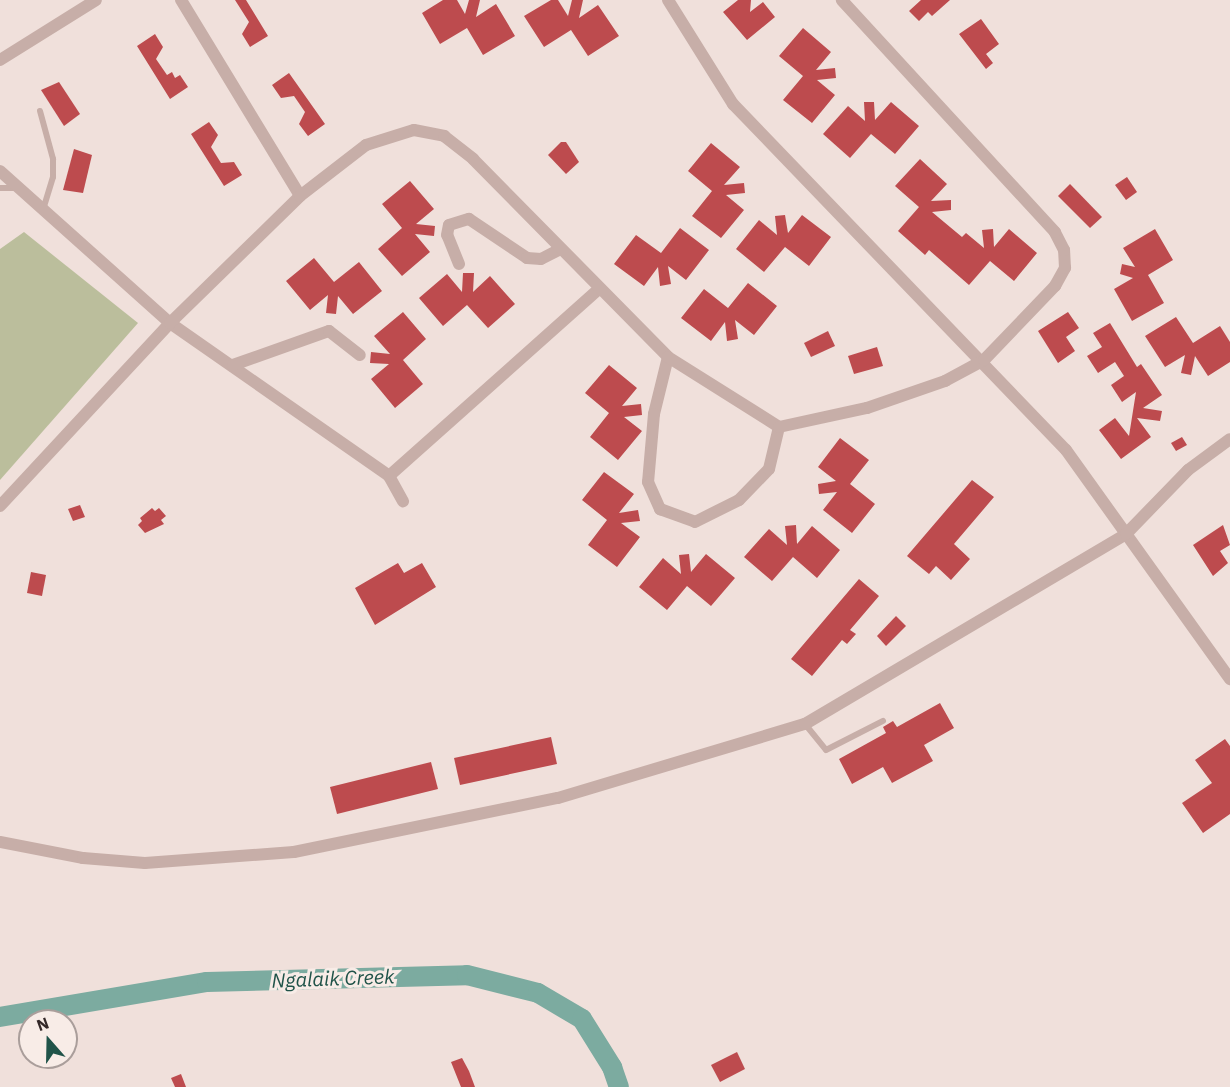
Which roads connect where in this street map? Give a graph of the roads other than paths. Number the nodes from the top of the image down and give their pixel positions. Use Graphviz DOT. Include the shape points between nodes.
graph roads {
  1 [pos="181,0"];
  2 [pos="668,0"];
  3 [pos="842,0"];
  4 [pos="94,1"];
  5 [pos="0,60"];
  6 [pos="40,111"];
  7 [pos="0,171"];
  8 [pos="0,188"];
  9 [pos="17,188"];
  10 [pos="300,196"];
  11 [pos="42,212"];
  12 [pos="559,250"];
  13 [pos="459,264"];
  14 [pos="599,289"];
  15 [pos="170,322"];
  16 [pos="360,355"];
  17 [pos="668,357"];
  18 [pos="984,360"];
  19 [pos="233,365"];
  20 [pos="779,427"];
  21 [pos="1230,439"];
  22 [pos="389,476"];
  23 [pos="403,501"];
  24 [pos="0,506"];
  25 [pos="1126,534"];
  26 [pos="1230,679"];
  27 [pos="883,721"];
  28 [pos="805,724"];
  29 [pos="0,842"];
  1 -- 10 [label="street"];
  2 -- 18 [label="street" via="734,104"];
  3 -- 18 [label="street" via="1055,232 1064,250 1065,268 1055,286"];
  4 -- 5 [label="street"];
  6 -- 11 [label="lane" via="53,159 53,177"];
  7 -- 9 [label="street"];
  8 -- 9 [label="lane"];
  9 -- 11 [label="street"];
  10 -- 12 [label="street" via="366,145 392,134 429,131 444,136 473,159"];
  10 -- 15 [label="street"];
  11 -- 15 [label="street"];
  12 -- 13 [label="street" via="542,259 527,258 469,219 449,225 447,236"];
  12 -- 14 [label="street"];
  14 -- 17 [label="street"];
  14 -- 22 [label="street"];
  15 -- 19 [label="street"];
  15 -- 24 [label="street"];
  16 -- 19 [label="street" via="329,332"];
  17 -- 20 [label="street"];
  17 -- 20 [label="street" via="654,414 648,483 660,509 695,522 739,500 769,470"];
  18 -- 20 [label="street" via="945,381 867,408"];
  18 -- 25 [label="street" via="1066,450"];
  19 -- 22 [label="street"];
  21 -- 25 [label="street" via="1188,470"];
  22 -- 23 [label="street"];
  25 -- 26 [label="street"];
  25 -- 28 [label="street"];
  27 -- 28 [label="lane" via="826,750"];
  28 -- 29 [label="street" via="558,798 294,852 146,863 83,858"];
}
